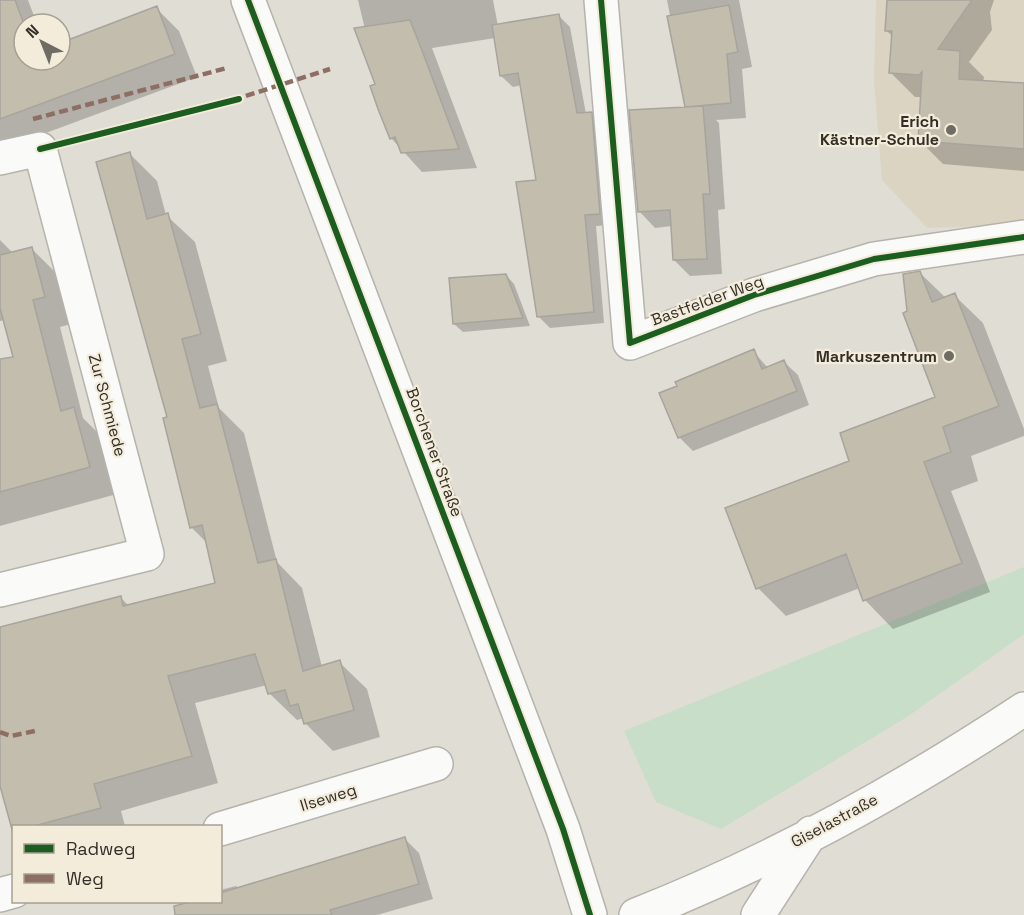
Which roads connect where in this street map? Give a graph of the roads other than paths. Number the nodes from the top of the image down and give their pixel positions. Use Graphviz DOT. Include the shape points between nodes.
graph roads {
  1 [pos="248,0"];
  2 [pos="601,0"];
  3 [pos="0,158"];
  4 [pos="1024,237"];
  5 [pos="0,590"];
  6 [pos="1024,709"];
  7 [pos="436,764"];
  8 [pos="222,828"];
  9 [pos="811,833"];
  10 [pos="590,915"];
  11 [pos="636,915"];
  12 [pos="758,915"];
  1 -- 10 [label="street, Borchener Straße" via="563,829"];
  2 -- 4 [label="street, Bastfelder Weg" via="630,343 754,295 874,259"];
  3 -- 5 [label="street, Zur Schmiede" via="40,149 147,554"];
  6 -- 9 [label="street, Giselastraße" via="939,765"];
  7 -- 8 [label="street, Ilseweg"];
  9 -- 11 [label="street, Giselastraße" via="717,882"];
  9 -- 12 [label="street"];
}
